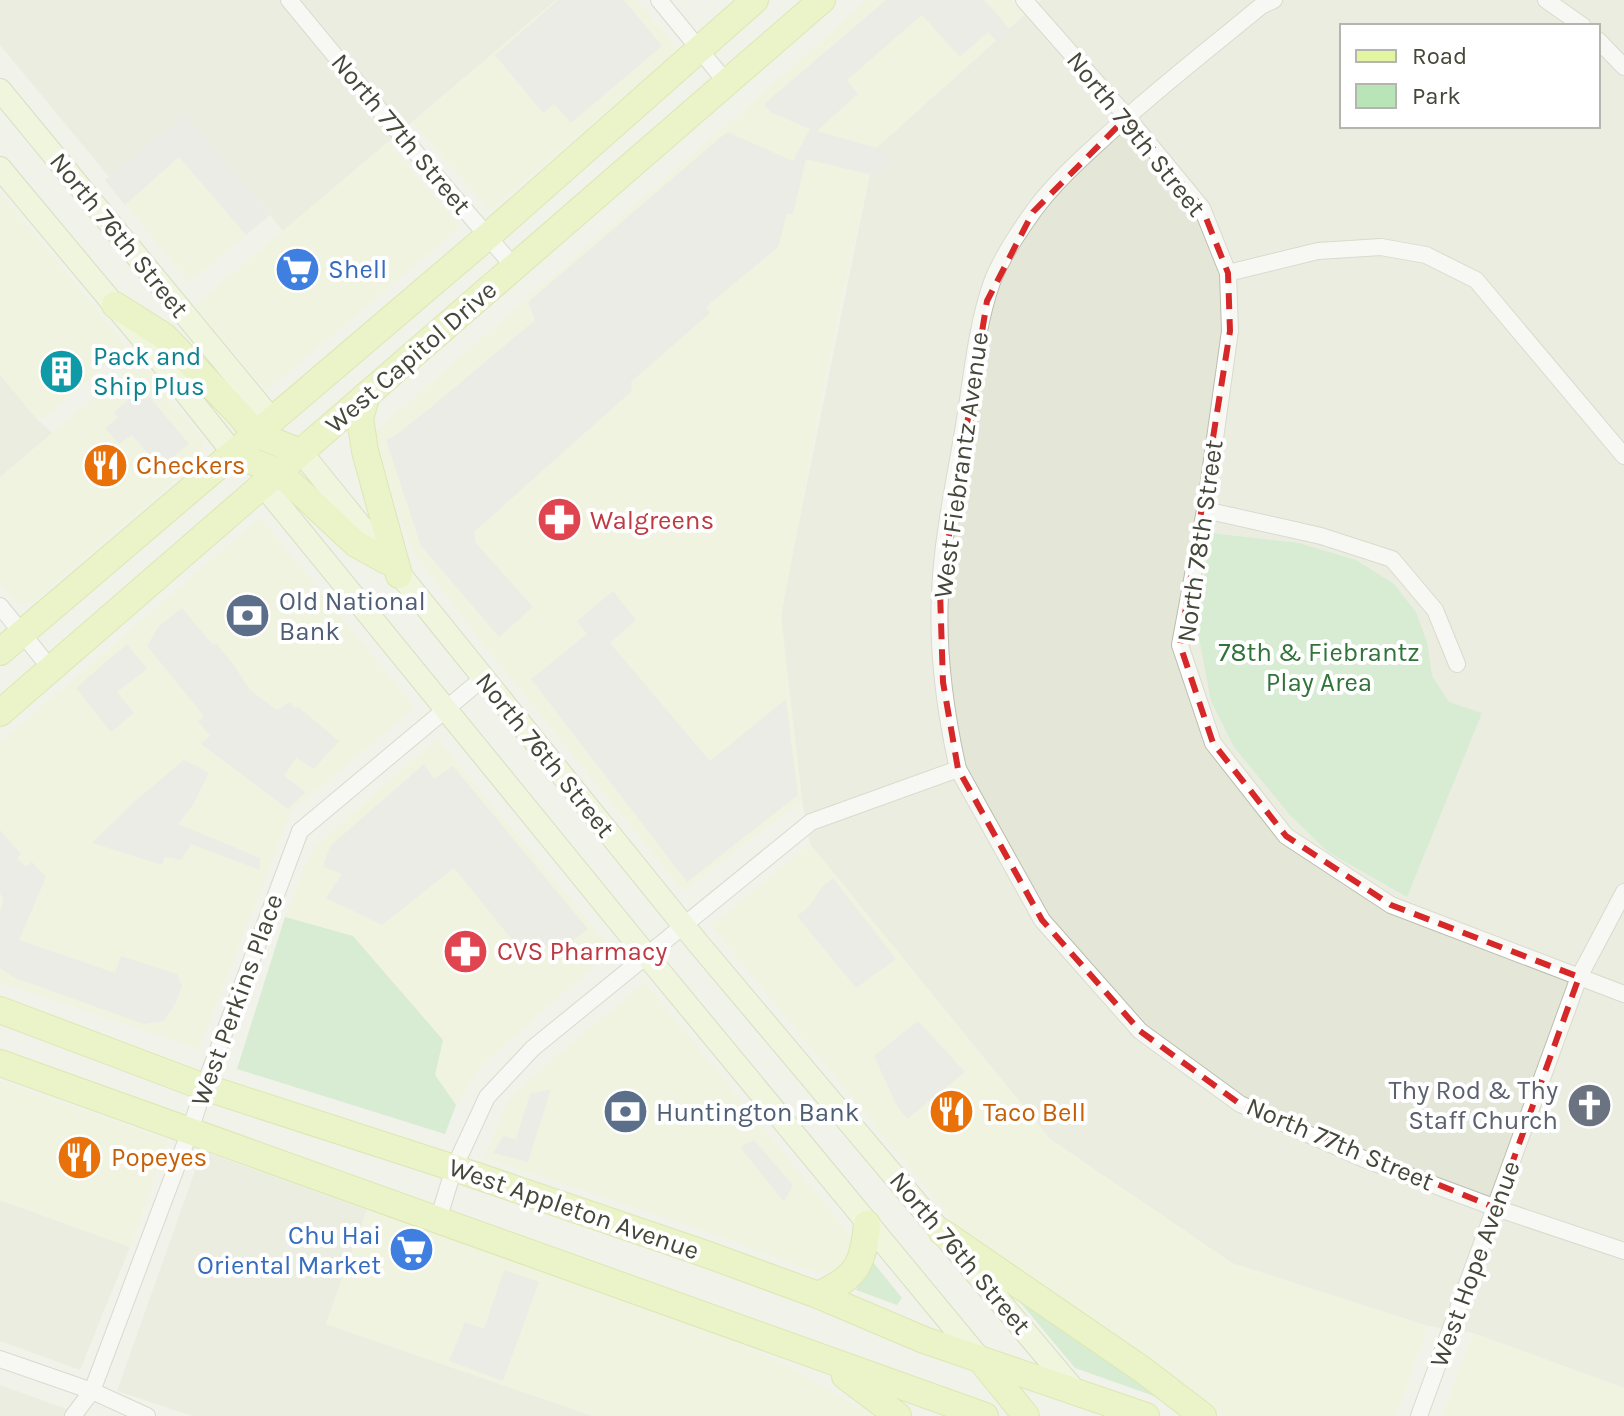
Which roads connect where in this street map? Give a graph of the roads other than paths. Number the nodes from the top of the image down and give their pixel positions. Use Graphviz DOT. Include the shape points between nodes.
graph roads {
  1 [pos="289,0"];
  2 [pos="659,0"];
  3 [pos="755,0"];
  4 [pos="822,0"];
  5 [pos="1024,0"];
  6 [pos="1274,0"];
  7 [pos="1546,0"];
  8 [pos="1580,24"];
  9 [pos="1600,42"];
  10 [pos="698,49"];
  11 [pos="1624,67"];
  12 [pos="726,82"];
  13 [pos="0,90"];
  14 [pos="1127,117"];
  15 [pos="0,168"];
  16 [pos="488,236"];
  17 [pos="514,267"];
  18 [pos="1228,273"];
  19 [pos="115,305"];
  20 [pos="367,395"];
  21 [pos="264,427"];
  22 [pos="301,452"];
  23 [pos="234,454"];
  24 [pos="1624,456"];
  25 [pos="271,478"];
  26 [pos="1205,510"];
  27 [pos="393,568"];
  28 [pos="0,606"];
  29 [pos="23,633"];
  30 [pos="0,652"];
  31 [pos="1457,664"];
  32 [pos="51,669"];
  33 [pos="482,679"];
  34 [pos="446,708"];
  35 [pos="0,713"];
  36 [pos="958,769"];
  37 [pos="1624,892"];
  38 [pos="684,926"];
  39 [pos="647,956"];
  40 [pos="1579,977"];
  41 [pos="1624,994"];
  42 [pos="0,1010"];
  43 [pos="0,1063"];
  44 [pos="204,1087"];
  45 [pos="190,1131"];
  46 [pos="454,1168"];
  47 [pos="1496,1208"];
  48 [pos="438,1220"];
  49 [pos="867,1224"];
  50 [pos="942,1232"];
  51 [pos="1624,1251"];
  52 [pos="818,1295"];
  53 [pos="0,1359"];
  54 [pos="823,1359"];
  55 [pos="980,1359"];
  56 [pos="92,1391"];
  57 [pos="1076,1392"];
  58 [pos="73,1416"];
  59 [pos="147,1416"];
  60 [pos="898,1416"];
  61 [pos="985,1416"];
  62 [pos="1026,1416"];
  63 [pos="1095,1416"];
  64 [pos="1146,1416"];
  65 [pos="1203,1416"];
  66 [pos="1419,1416"];
  1 -- 16 [label="street, North 77th Street"];
  2 -- 10 [label="street"];
  3 -- 10 [label="main road, West Capitol Drive"];
  4 -- 12 [label="main road, West Capitol Drive"];
  5 -- 14 [label="street, North 79th Street"];
  6 -- 14 [label="street, West Fiebrantz Avenue"];
  7 -- 8 [label="street"];
  9 -- 11 [label="street"];
  10 -- 12 [label="street"];
  10 -- 16 [label="main road, West Capitol Drive"];
  12 -- 17 [label="main road, West Capitol Drive"];
  13 -- 21 [label="main road, North 76th Street"];
  14 -- 18 [label="street, North 79th Street" via="1202,208"];
  14 -- 36 [label="street, West Fiebrantz Avenue" via="1056,183 1033,212 993,280 981,323 940,591 943,682"];
  15 -- 19 [label="main road, North 76th Street"];
  16 -- 17 [label="street, North 77th Street"];
  16 -- 21 [label="main road, West Capitol Drive"];
  17 -- 20 [label="main road, West Capitol Drive"];
  18 -- 24 [label="street" via="1318,251 1381,247 1426,255 1476,280"];
  18 -- 26 [label="street, North 78th Street" via="1230,331"];
  19 -- 21 [label="main road" via="164,336 240,415"];
  19 -- 23 [label="main road, North 76th Street"];
  20 -- 22 [label="main road, West Capitol Drive"];
  20 -- 27 [label="main road" via="360,418"];
  21 -- 22 [label="main road, North 76th Street"];
  21 -- 23 [label="main road, West Capitol Drive"];
  22 -- 25 [label="main road, West Capitol Drive"];
  22 -- 27 [label="main road, North 76th Street"];
  23 -- 25 [label="main road, North 76th Street"];
  23 -- 29 [label="main road, West Capitol Drive"];
  25 -- 27 [label="main road"];
  25 -- 32 [label="main road, West Capitol Drive"];
  25 -- 34 [label="main road, North 76th Street"];
  26 -- 31 [label="street" via="1321,536 1392,559 1435,610"];
  26 -- 40 [label="street, North 78th Street" via="1180,645 1213,743 1286,836 1391,905"];
  27 -- 33 [label="main road, North 76th Street"];
  28 -- 29 [label="street"];
  29 -- 30 [label="main road, West Capitol Drive"];
  29 -- 32 [label="street"];
  32 -- 35 [label="main road, West Capitol Drive"];
  33 -- 34 [label="street, West Perkins Place"];
  33 -- 38 [label="main road, North 76th Street"];
  34 -- 39 [label="main road, North 76th Street"];
  34 -- 44 [label="street, West Perkins Place" via="300,831"];
  36 -- 38 [label="street" via="811,822"];
  36 -- 47 [label="street, North 77th Street" via="1042,920 1140,1031 1240,1104 1364,1159"];
  37 -- 40 [label="street, West Hope Avenue"];
  38 -- 39 [label="street"];
  38 -- 50 [label="main road, North 76th Street"];
  39 -- 46 [label="street" via="533,1048 487,1097"];
  39 -- 49 [label="main road, North 76th Street"];
  40 -- 41 [label="street, North 78th Street"];
  40 -- 47 [label="street, West Hope Avenue"];
  42 -- 44 [label="main road, West Appleton Avenue"];
  43 -- 45 [label="main road"];
  44 -- 45 [label="street, West Perkins Place"];
  44 -- 46 [label="main road, West Appleton Avenue"];
  45 -- 48 [label="main road"];
  45 -- 56 [label="street, West Perkins Place"];
  46 -- 48 [label="street"];
  46 -- 52 [label="main road, West Appleton Avenue"];
  47 -- 51 [label="street, North 77th Street"];
  47 -- 66 [label="street, West Hope Avenue"];
  48 -- 54 [label="main road"];
  49 -- 52 [label="main road" via="854,1271"];
  49 -- 55 [label="main road, North 76th Street"];
  50 -- 57 [label="main road, North 76th Street"];
  50 -- 65 [label="main road"];
  52 -- 55 [label="main road, West Appleton Avenue"];
  53 -- 56 [label="street"];
  54 -- 60 [label="main road"];
  54 -- 61 [label="main road"];
  55 -- 57 [label="main road, West Appleton Avenue"];
  55 -- 62 [label="main road, North 76th Street"];
  56 -- 58 [label="street"];
  56 -- 59 [label="street"];
  57 -- 63 [label="main road, North 76th Street"];
  57 -- 64 [label="main road, West Appleton Avenue"];
}
